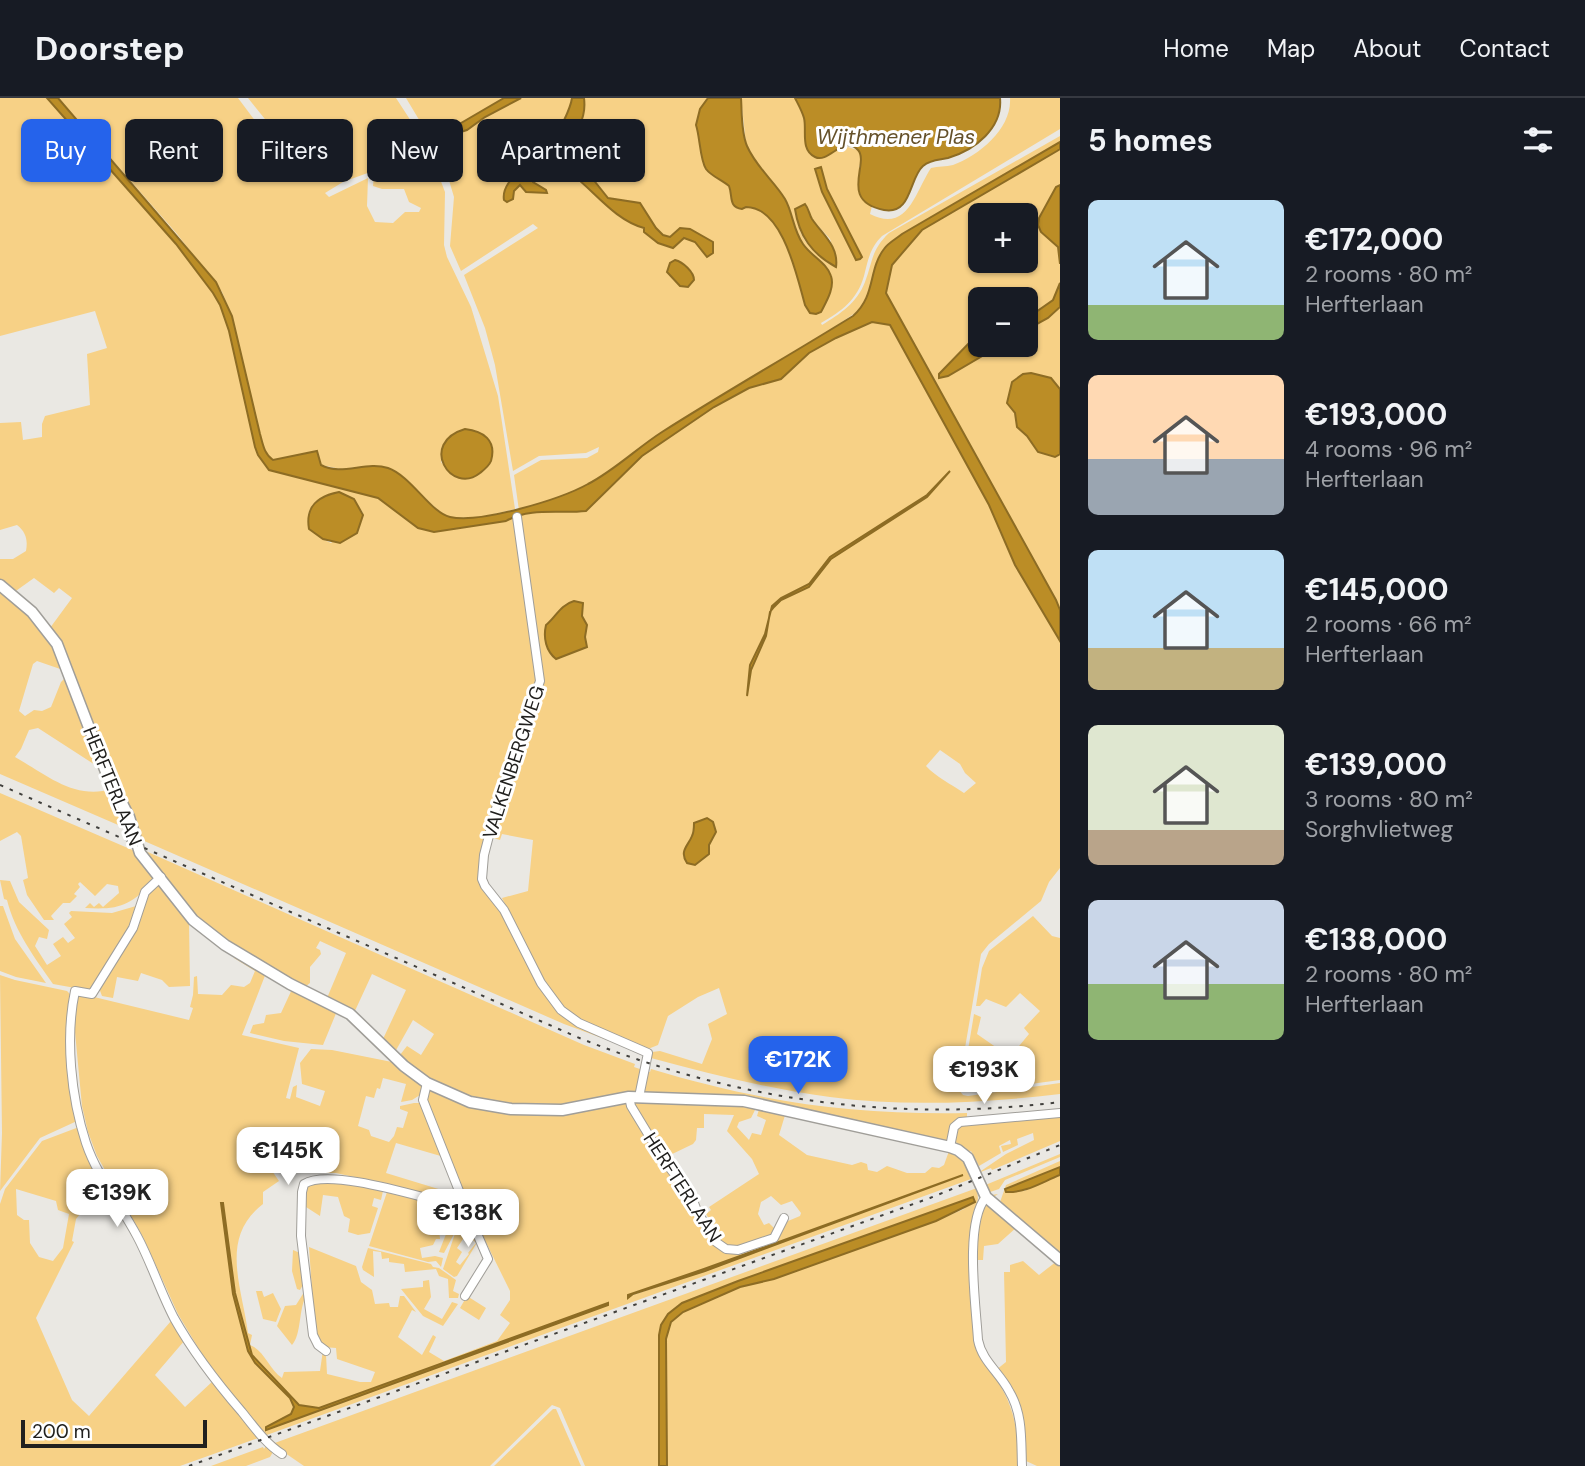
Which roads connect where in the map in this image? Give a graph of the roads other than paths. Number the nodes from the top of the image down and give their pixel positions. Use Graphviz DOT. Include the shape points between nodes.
graph roads {
  1 [pos="517,517"];
  2 [pos="0,585"];
  3 [pos="161,877"];
  4 [pos="427,1083"];
  5 [pos="634,1097"];
  6 [pos="1060,1113"];
  7 [pos="950,1147"];
  8 [pos="986,1197"];
  9 [pos="463,1201"];
  10 [pos="785,1218"];
  11 [pos="1060,1260"];
  12 [pos="465,1296"];
  13 [pos="326,1350"];
  14 [pos="282,1454"];
  15 [pos="1022,1466"];
  1 -- 5 [label="street, VALKENBERGWEG" via="541,681 499,797 482,878 504,910 541,984 561,1010 579,1023 648,1053"];
  2 -- 3 [label="street, HERFTERLAAN" via="32,612 57,643 139,850"];
  3 -- 4 [label="street, HERFTERLAAN" via="204,930 290,984 350,1014"];
  3 -- 14 [label="street" via="145,892 133,928 92,994 75,991 69,1042 78,1112 89,1152 138,1237 174,1318 223,1390"];
  4 -- 5 [label="street, HERFTERLAAN" via="470,1102 511,1109 562,1110"];
  4 -- 9 [label="street" via="423,1100"];
  5 -- 7 [label="street, HERFTERLAAN" via="753,1102"];
  5 -- 10 [label="street, HERFTERLAAN" via="631,1106 720,1245 738,1250 774,1238"];
  6 -- 7 [label="street" via="960,1122 954,1127"];
  7 -- 8 [label="street" via="968,1158"];
  8 -- 11 [label="street"];
  8 -- 15 [label="street" via="974,1226 978,1340 983,1357 1015,1404"];
  9 -- 12 [label="street" via="488,1259"];
  9 -- 13 [label="street" via="449,1204 334,1178 304,1184 301,1236 313,1335"];
}
